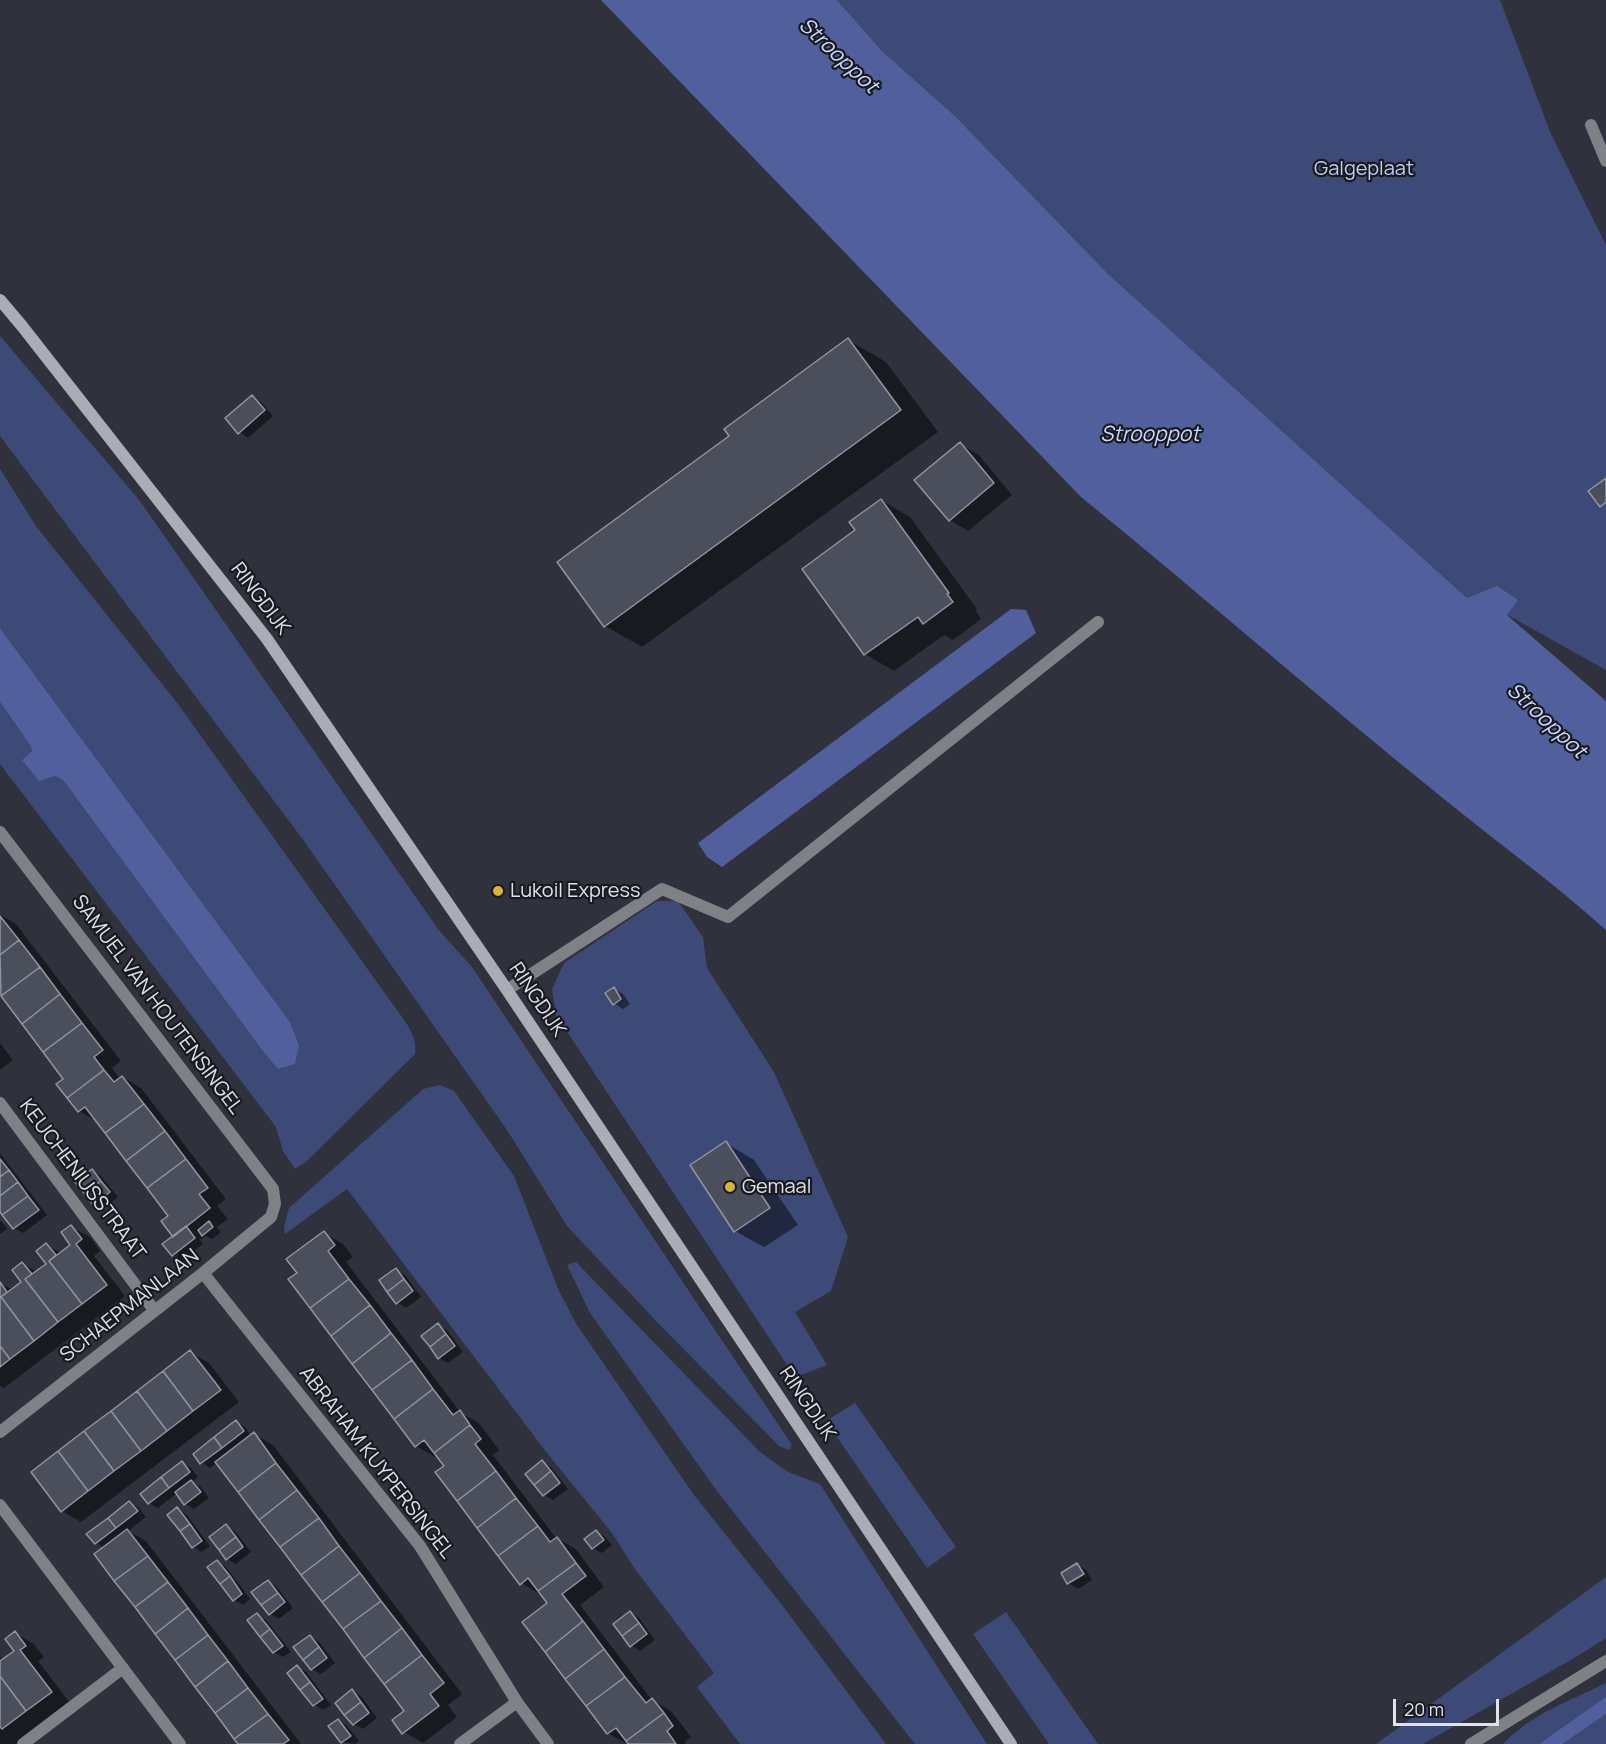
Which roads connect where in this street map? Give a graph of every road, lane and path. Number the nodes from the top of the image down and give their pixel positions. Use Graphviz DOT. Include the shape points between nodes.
graph roads {
  1 [pos="1592,125"];
  2 [pos="1606,161"];
  3 [pos="0,300"];
  4 [pos="1098,622"];
  5 [pos="0,832"];
  6 [pos="507,990"];
  7 [pos="0,1103"];
  8 [pos="275,1204"];
  9 [pos="203,1273"];
  10 [pos="154,1310"];
  11 [pos="0,1432"];
  12 [pos="0,1504"];
  13 [pos="1606,1661"];
  14 [pos="123,1668"];
  15 [pos="517,1702"];
  16 [pos="23,1744"];
  17 [pos="180,1744"];
  18 [pos="460,1744"];
  19 [pos="548,1744"];
  20 [pos="1011,1744"];
  21 [pos="1471,1744"];
  1 -- 2 [label="street"];
  3 -- 6 [label="main road, RINGDIJK" via="267,639"];
  4 -- 6 [label="street" via="728,917 662,889"];
  5 -- 8 [label="street, SAMUEL VAN HOUTENSINGEL" via="273,1189"];
  6 -- 20 [label="main road, RINGDIJK"];
  7 -- 10 [label="street, KEUCHENIUSSTRAAT"];
  8 -- 9 [label="street, SCHAEPMANLAAN" via="271,1217"];
  9 -- 10 [label="street, SCHAEPMANLAAN"];
  9 -- 15 [label="street, ABRAHAM KUYPERSINGEL" via="420,1546"];
  10 -- 11 [label="street, SCHAEPMANLAAN"];
  12 -- 14 [label="street"];
  13 -- 21 [label="street"];
  14 -- 16 [label="street"];
  14 -- 17 [label="street"];
  15 -- 18 [label="street"];
  15 -- 19 [label="street, ABRAHAM KUYPERSINGEL"];
}
